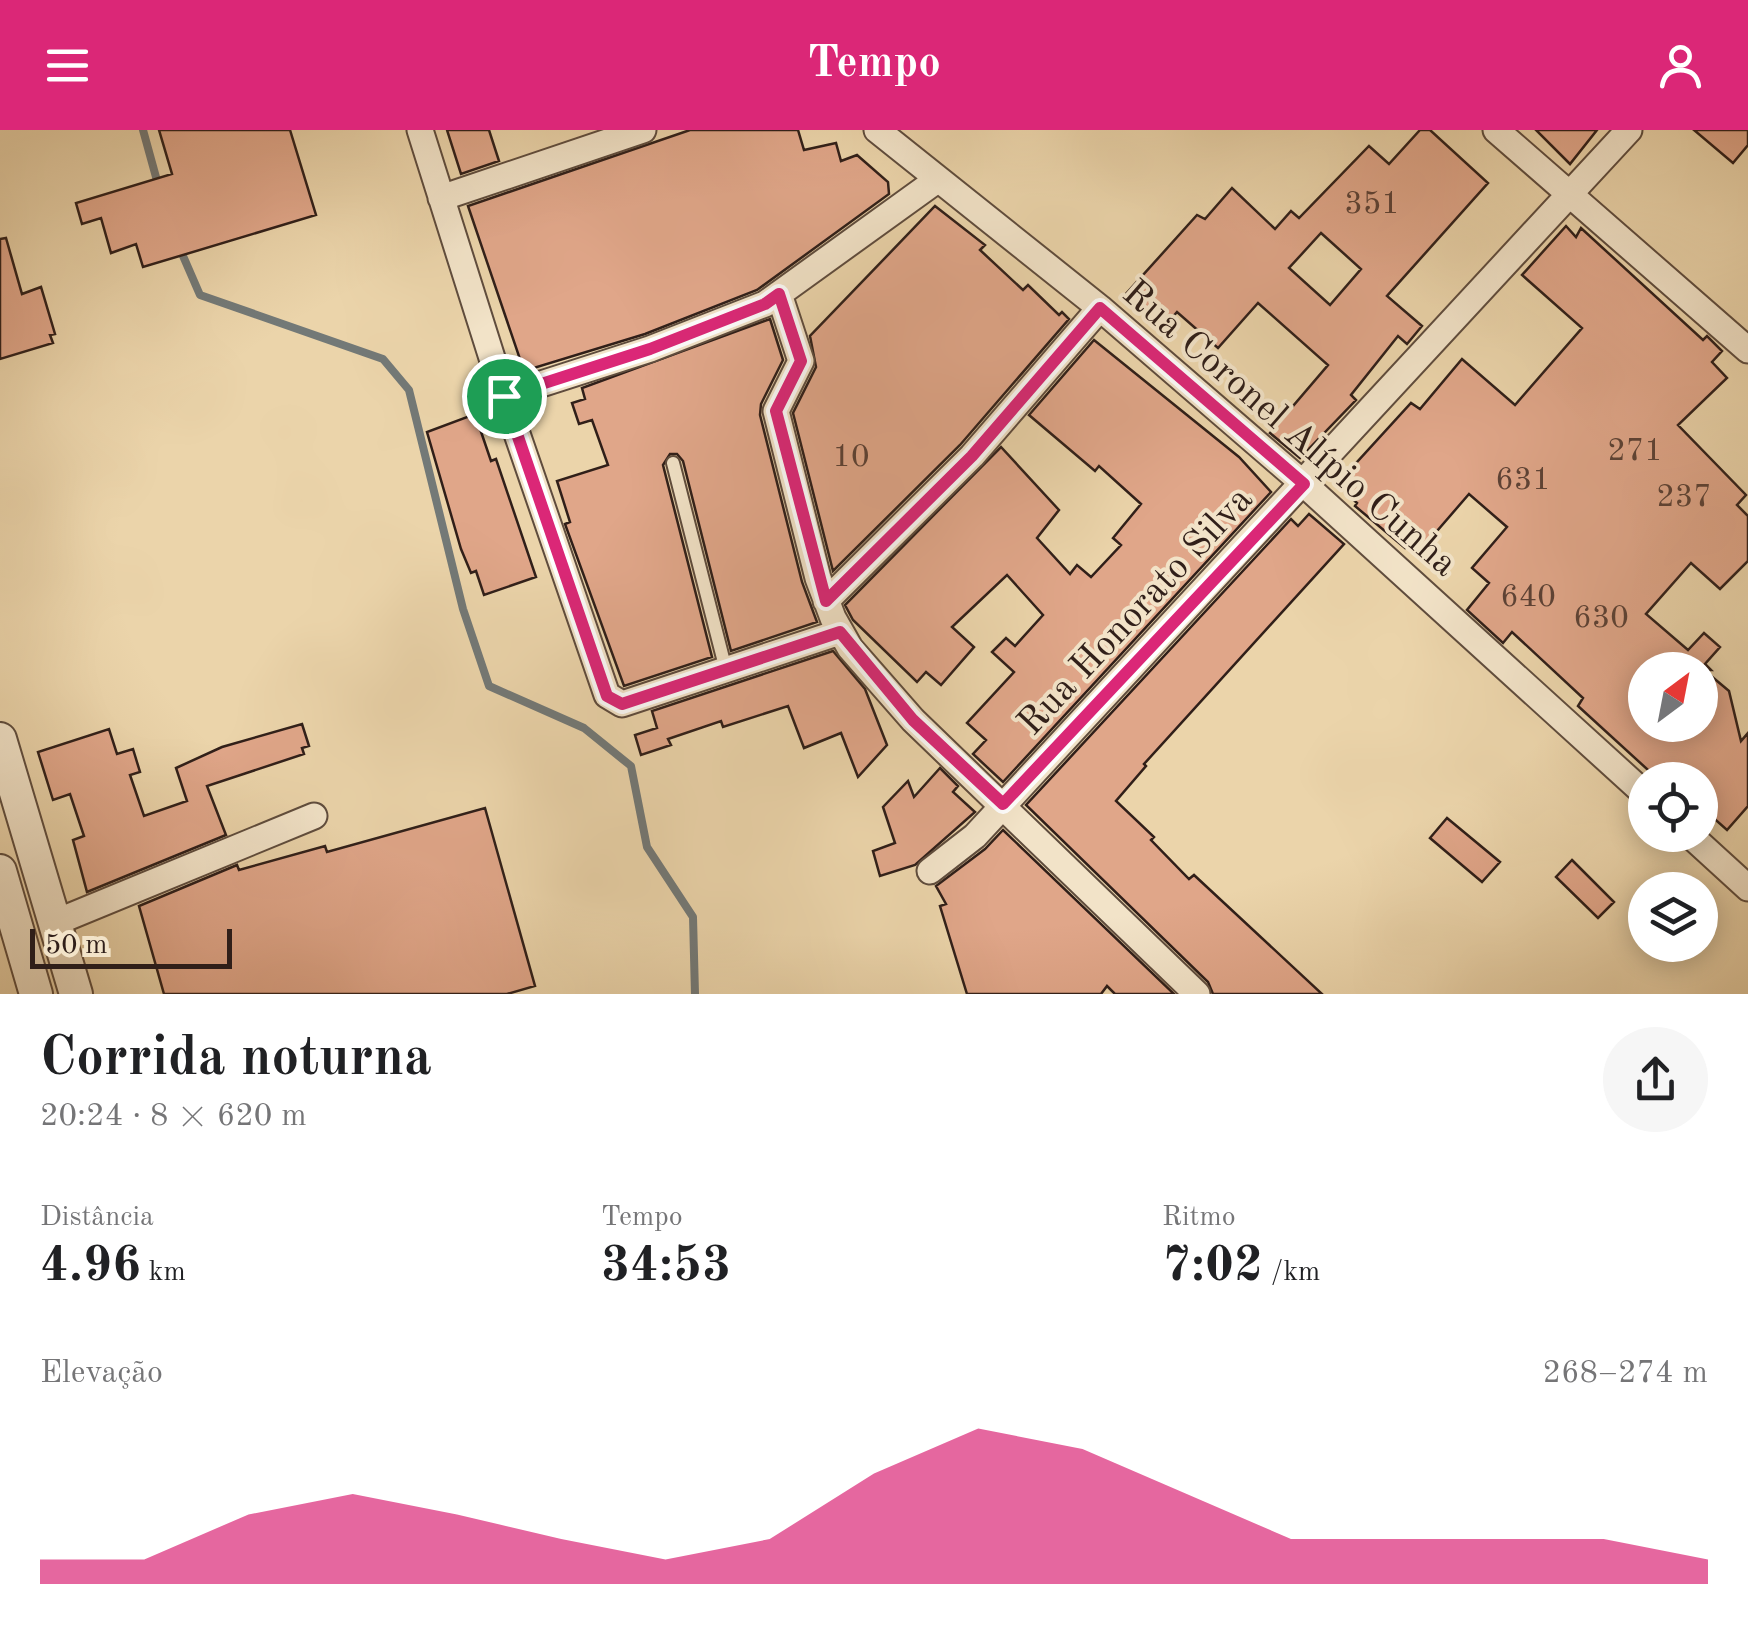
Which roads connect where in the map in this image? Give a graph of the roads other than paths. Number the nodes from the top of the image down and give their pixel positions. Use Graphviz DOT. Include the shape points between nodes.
graph roads {
  1 [pos="420,130"];
  2 [pos="643,130"];
  3 [pos="877,130"];
  4 [pos="1496,130"];
  5 [pos="1629,130"];
  6 [pos="937,180"];
  7 [pos="1570,196"];
  8 [pos="441,198"];
  9 [pos="779,294"];
  10 [pos="1100,308"];
  11 [pos="1748,350"];
  12 [pos="504,396"];
  13 [pos="673,464"];
  14 [pos="1304,484"];
  15 [pos="826,601"];
  16 [pos="840,632"];
  17 [pos="726,670"];
  18 [pos="0,739"];
  19 [pos="1628,779"];
  20 [pos="1003,804"];
  21 [pos="314,816"];
  22 [pos="1709,852"];
  23 [pos="0,870"];
  24 [pos="930,870"];
  25 [pos="1748,888"];
  26 [pos="54,923"];
  27 [pos="36,994"];
  28 [pos="76,994"];
  29 [pos="1197,994"];
  1 -- 8 [label="street"];
  2 -- 8 [label="street"];
  3 -- 6 [label="street, Rua Coronel Alípio Cunha"];
  4 -- 7 [label="street"];
  5 -- 7 [label="street, Rua Honorato Silva"];
  6 -- 9 [label="street"];
  6 -- 10 [label="street, Rua Coronel Alípio Cunha"];
  7 -- 11 [label="street"];
  7 -- 14 [label="street, Rua Honorato Silva"];
  8 -- 12 [label="street"];
  9 -- 12 [label="street" via="650,349"];
  9 -- 15 [label="street" via="801,361 776,411"];
  10 -- 14 [label="street, Rua Coronel Alípio Cunha"];
  10 -- 15 [label="street" via="972,456"];
  12 -- 17 [label="street" via="607,696 622,704"];
  13 -- 17 [label="lane"];
  14 -- 19 [label="street, Rua Coronel Alípio Cunha"];
  14 -- 20 [label="street, Rua Honorato Silva"];
  15 -- 16 [label="street"];
  16 -- 17 [label="street"];
  16 -- 20 [label="street" via="913,720"];
  18 -- 26 [label="street"];
  20 -- 24 [label="street, Rua Honorato Silva"];
  20 -- 29 [label="street"];
  21 -- 26 [label="street"];
  22 -- 25 [label="street"];
  23 -- 27 [label="street"];
  26 -- 28 [label="street"];
}
